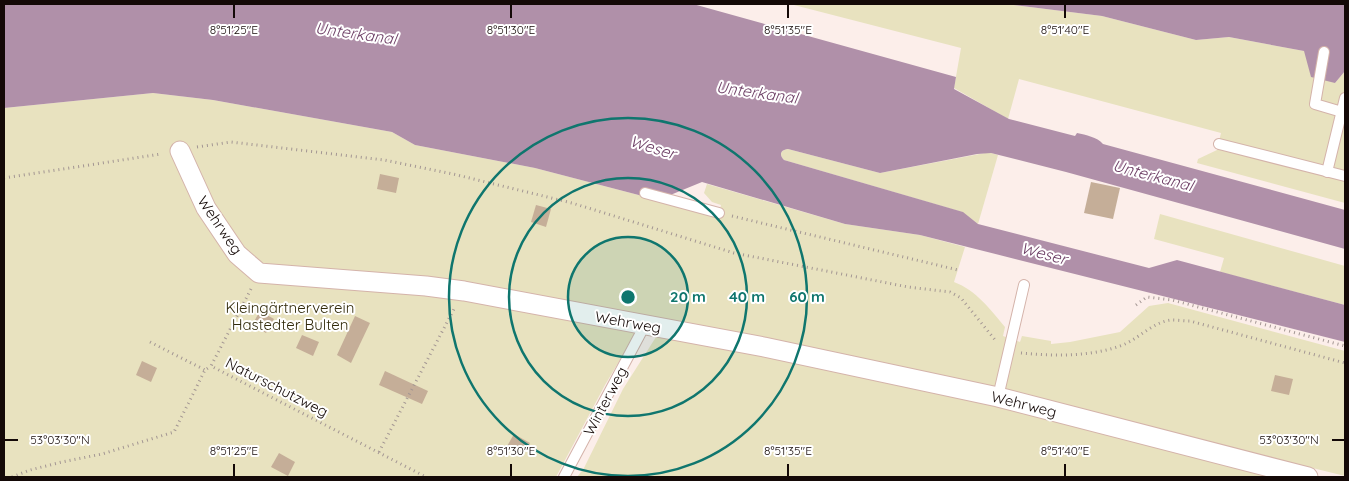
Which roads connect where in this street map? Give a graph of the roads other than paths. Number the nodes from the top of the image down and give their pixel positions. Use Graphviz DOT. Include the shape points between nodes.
graph roads {
  1 [pos="1324,52"];
  2 [pos="1345,98"];
  3 [pos="1342,112"];
  4 [pos="1219,144"];
  5 [pos="180,151"];
  6 [pos="1328,172"];
  7 [pos="1345,176"];
  8 [pos="645,193"];
  9 [pos="719,213"];
  10 [pos="1024,285"];
  11 [pos="646,325"];
  12 [pos="998,397"];
  13 [pos="564,477"];
  14 [pos="1308,477"];
  1 -- 3 [label="lane" via="1315,104"];
  2 -- 3 [label="lane"];
  3 -- 6 [label="lane"];
  4 -- 6 [label="lane"];
  5 -- 11 [label="street, Wehrweg" via="206,208 237,254 259,273 464,291"];
  6 -- 7 [label="lane"];
  8 -- 9 [label="lane"];
  10 -- 12 [label="lane"];
  11 -- 12 [label="street, Wehrweg"];
  11 -- 13 [label="lane, Winterweg"];
  12 -- 14 [label="street, Wehrweg"];
}
